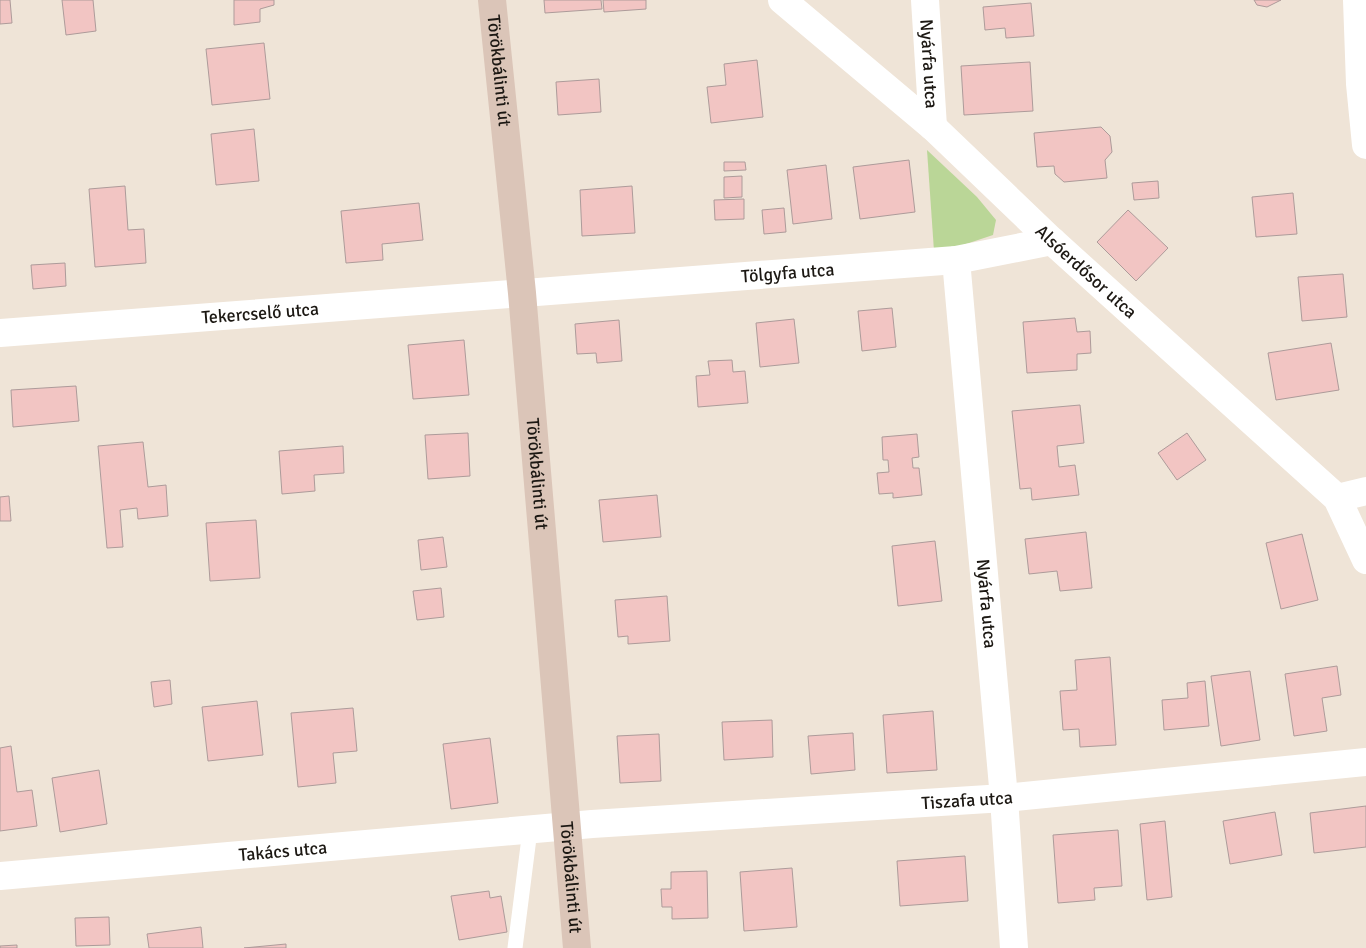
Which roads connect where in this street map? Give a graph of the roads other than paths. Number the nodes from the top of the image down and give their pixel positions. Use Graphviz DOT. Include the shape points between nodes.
graph roads {
  1 [pos="492,0"];
  2 [pos="782,0"];
  3 [pos="925,0"];
  4 [pos="1357,0"];
  5 [pos="933,127"];
  6 [pos="1366,145"];
  7 [pos="1052,241"];
  8 [pos="956,260"];
  9 [pos="522,293"];
  10 [pos="0,334"];
  11 [pos="1366,491"];
  12 [pos="1337,498"];
  13 [pos="1366,560"];
  14 [pos="1366,762"];
  15 [pos="1004,798"];
  16 [pos="566,827"];
  17 [pos="530,830"];
  18 [pos="0,876"];
  19 [pos="515,948"];
  20 [pos="577,948"];
  21 [pos="1014,948"];
  1 -- 9 [label="main road, Törökbálinti út"];
  2 -- 5 [label="street, Alsóerdősor utca"];
  3 -- 5 [label="street, Nyárfa utca"];
  4 -- 6 [label="street"];
  5 -- 7 [label="street, Alsóerdősor utca"];
  7 -- 8 [label="street, Tölgyfa utca"];
  7 -- 12 [label="street, Alsóerdősor utca"];
  8 -- 9 [label="street, Tölgyfa utca"];
  8 -- 15 [label="street, Nyárfa utca"];
  9 -- 10 [label="street, Tekercselő utca"];
  9 -- 16 [label="main road, Törökbálinti út"];
  11 -- 12 [label="street"];
  12 -- 13 [label="street, Alsóerdősor utca"];
  14 -- 15 [label="street, Tiszafa utca"];
  15 -- 16 [label="street, Tiszafa utca"];
  15 -- 21 [label="street, Nyárfa utca"];
  16 -- 17 [label="street, Takács utca"];
  16 -- 20 [label="main road, Törökbálinti út"];
  17 -- 18 [label="street, Takács utca"];
  17 -- 19 [label="lane"];
}
